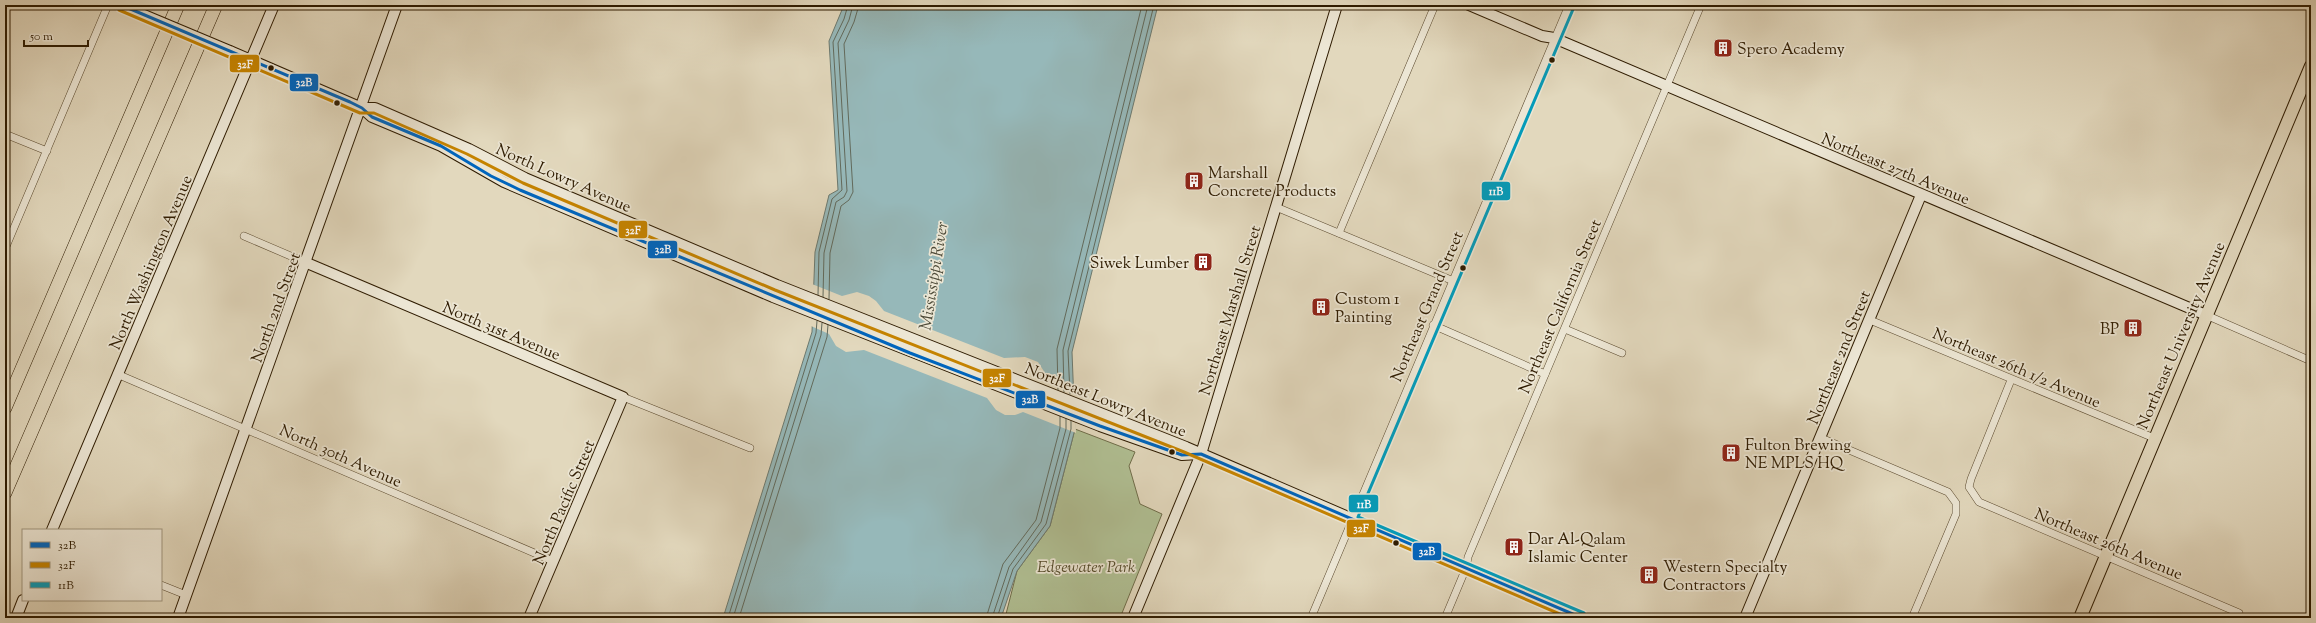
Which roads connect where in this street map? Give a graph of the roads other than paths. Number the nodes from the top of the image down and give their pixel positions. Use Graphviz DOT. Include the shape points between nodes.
graph roads {
  1 [pos="108,5"];
  2 [pos="178,5"];
  3 [pos="216,5"];
  4 [pos="274,5"];
  5 [pos="397,5"];
  6 [pos="1337,5"];
  7 [pos="1435,5"];
  8 [pos="1469,5"];
  9 [pos="1568,5"];
  10 [pos="1701,5"];
  11 [pos="123,6"];
  12 [pos="1554,38"];
  13 [pos="252,61"];
  14 [pos="2311,66"];
  15 [pos="1666,87"];
  16 [pos="362,108"];
  17 [pos="5,134"];
  18 [pos="47,151"];
  19 [pos="1921,195"];
  20 [pos="1276,207"];
  21 [pos="1339,233"];
  22 [pos="244,236"];
  23 [pos="5,249"];
  24 [pos="307,263"];
  25 [pos="1451,280"];
  26 [pos="2206,315"];
  27 [pos="1870,320"];
  28 [pos="1433,325"];
  29 [pos="1565,329"];
  30 [pos="910,340"];
  31 [pos="910,353"];
  32 [pos="1622,353"];
  33 [pos="2311,361"];
  34 [pos="117,374"];
  35 [pos="1545,374"];
  36 [pos="2012,380"];
  37 [pos="623,397"];
  38 [pos="5,408"];
  39 [pos="247,429"];
  40 [pos="1821,438"];
  41 [pos="2154,438"];
  42 [pos="750,448"];
  43 [pos="1201,454"];
  44 [pos="5,493"];
  45 [pos="1352,520"];
  46 [pos="52,529"];
  47 [pos="2105,557"];
  48 [pos="554,561"];
  49 [pos="1466,568"];
  50 [pos="162,585"];
  51 [pos="186,595"];
  52 [pos="23,601"];
  53 [pos="2239,613"];
  54 [pos="16,618"];
  55 [pos="178,618"];
  56 [pos="529,618"];
  57 [pos="1133,618"];
  58 [pos="1311,618"];
  59 [pos="1445,618"];
  60 [pos="1582,618"];
  61 [pos="1745,618"];
  62 [pos="1912,618"];
  63 [pos="2080,618"];
  1 -- 18 [label="street"];
  2 -- 38 [label="highway"];
  3 -- 44 [label="highway"];
  4 -- 13 [label="street, North Washington Avenue"];
  5 -- 16 [label="street, North 2nd Street"];
  6 -- 20 [label="street, Northeast Marshall Street"];
  7 -- 21 [label="street"];
  8 -- 12 [label="street, Northeast 27th Avenue" via="1542,36"];
  9 -- 12 [label="street, Northeast Grand Street"];
  10 -- 15 [label="street, Northeast California Street"];
  11 -- 13 [label="street, North Lowry Avenue, bridge"];
  12 -- 15 [label="street, Northeast 27th Avenue"];
  12 -- 25 [label="street, Northeast Grand Street"];
  13 -- 16 [label="street, North Lowry Avenue"];
  13 -- 34 [label="street, North Washington Avenue"];
  14 -- 26 [label="main road, Northeast University Avenue"];
  15 -- 19 [label="street, Northeast 27th Avenue"];
  15 -- 29 [label="street, Northeast California Street"];
  16 -- 24 [label="street, North 2nd Street"];
  16 -- 30 [label="street, North Lowry Avenue" via="375,108 469,149 525,178"];
  16 -- 31 [label="street, North Lowry Avenue" via="372,117 441,146 520,190"];
  17 -- 18 [label="street"];
  18 -- 23 [label="street"];
  19 -- 26 [label="street, Northeast 27th Avenue"];
  19 -- 27 [label="street, Northeast 2nd Street"];
  20 -- 21 [label="street"];
  20 -- 43 [label="street, Northeast Marshall Street"];
  21 -- 25 [label="street"];
  22 -- 24 [label="street, North 31st Avenue"];
  24 -- 37 [label="street, North 31st Avenue"];
  24 -- 39 [label="street, North 2nd Street"];
  25 -- 28 [label="street, Northeast Grand Street"];
  26 -- 33 [label="street, Northeast 27th Avenue"];
  26 -- 41 [label="main road, Northeast University Avenue"];
  27 -- 36 [label="street, Northeast 26th 1/2 Avenue"];
  27 -- 40 [label="street, Northeast 2nd Street"];
  28 -- 35 [label="street"];
  28 -- 45 [label="street, Northeast Grand Street"];
  29 -- 32 [label="street"];
  29 -- 35 [label="street, Northeast California Street"];
  30 -- 43 [label="street, Northeast Lowry Avenue"];
  31 -- 43 [label="street, Northeast Lowry Avenue" via="1182,455"];
  34 -- 39 [label="street, North 30th Avenue"];
  34 -- 46 [label="street, North Washington Avenue"];
  35 -- 49 [label="street, Northeast California Street" via="1468,557"];
  36 -- 41 [label="street, Northeast 26th 1/2 Avenue"];
  36 -- 47 [label="street, Northeast 26th Avenue" via="1971,479 1972,494 1988,507"];
  37 -- 42 [label="street, North 31st Avenue"];
  37 -- 48 [label="street, North Pacific Street"];
  39 -- 48 [label="street, North 30th Avenue"];
  39 -- 51 [label="street, North 2nd Street"];
  40 -- 61 [label="street, Northeast 2nd Street"];
  40 -- 62 [label="street" via="1948,492 1956,503 1956,514"];
  41 -- 47 [label="main road, Northeast University Avenue"];
  43 -- 45 [label="street, Northeast Lowry Avenue"];
  43 -- 57 [label="street, Northeast Marshall Street"];
  45 -- 49 [label="street, Northeast Lowry Avenue"];
  45 -- 58 [label="street, Northeast Grand Street"];
  47 -- 53 [label="street, Northeast 26th Avenue"];
  47 -- 63 [label="main road, Northeast University Avenue"];
  48 -- 56 [label="street, North Pacific Street"];
  49 -- 59 [label="street, Northeast California Street"];
  49 -- 60 [label="street, Northeast Lowry Avenue"];
  50 -- 51 [label="street"];
  51 -- 55 [label="street, North 2nd Street"];
  52 -- 54 [label="street"];
}
